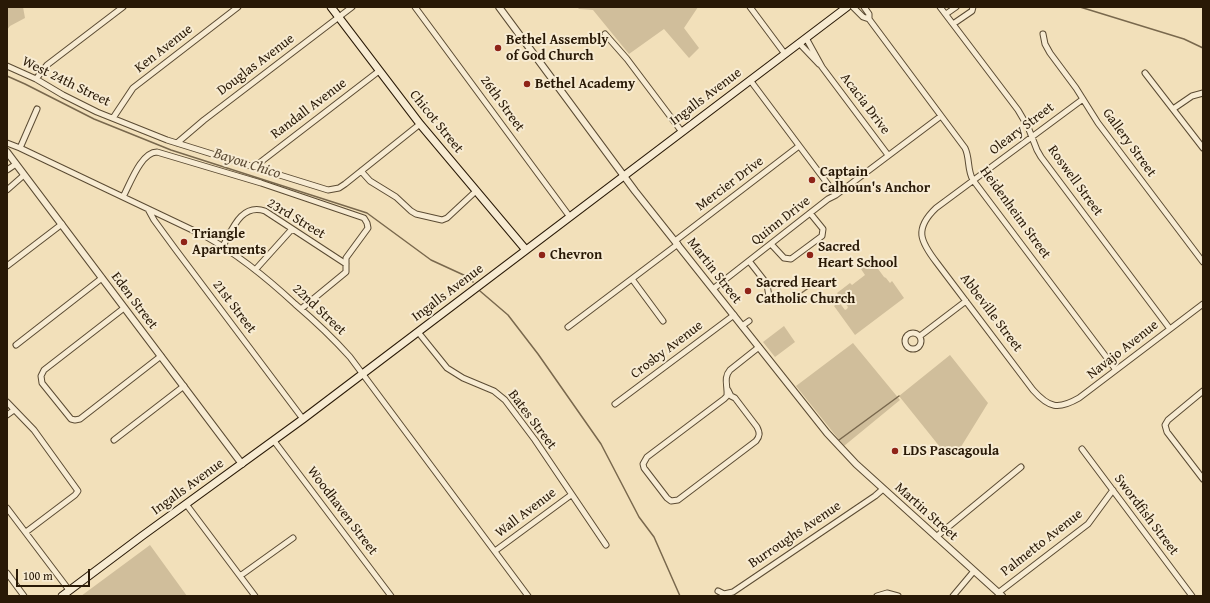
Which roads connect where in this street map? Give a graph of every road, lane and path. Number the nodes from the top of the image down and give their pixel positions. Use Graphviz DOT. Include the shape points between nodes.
graph roads {
  1 [pos="124,7"];
  2 [pos="238,7"];
  3 [pos="331,7"];
  4 [pos="352,7"];
  5 [pos="415,7"];
  6 [pos="499,7"];
  7 [pos="750,7"];
  8 [pos="847,7"];
  9 [pos="853,7"];
  10 [pos="864,7"];
  11 [pos="940,7"];
  12 [pos="956,7"];
  13 [pos="973,7"];
  14 [pos="946,14"];
  15 [pos="339,18"];
  16 [pos="869,19"];
  17 [pos="953,24"];
  18 [pos="605,34"];
  19 [pos="1043,34"];
  20 [pos="806,38"];
  21 [pos="799,43"];
  22 [pos="785,54"];
  23 [pos="7,66"];
  24 [pos="822,67"];
  25 [pos="379,71"];
  26 [pos="1146,73"];
  27 [pos="36,79"];
  28 [pos="750,80"];
  29 [pos="1203,93"];
  30 [pos="1083,99"];
  31 [pos="38,109"];
  32 [pos="1173,109"];
  33 [pos="940,116"];
  34 [pos="113,118"];
  35 [pos="420,124"];
  36 [pos="682,132"];
  37 [pos="1032,136"];
  38 [pos="7,143"];
  39 [pos="177,143"];
  40 [pos="799,146"];
  41 [pos="20,148"];
  42 [pos="1203,148"];
  43 [pos="7,152"];
  44 [pos="888,155"];
  45 [pos="16,164"];
  46 [pos="256,167"];
  47 [pos="7,170"];
  48 [pos="361,171"];
  49 [pos="24,175"];
  50 [pos="624,176"];
  51 [pos="973,180"];
  52 [pos="7,188"];
  53 [pos="476,191"];
  54 [pos="836,195"];
  55 [pos="123,197"];
  56 [pos="148,209"];
  57 [pos="810,213"];
  58 [pos="570,217"];
  59 [pos="62,224"];
  60 [pos="923,227"];
  61 [pos="292,229"];
  62 [pos="676,242"];
  63 [pos="771,244"];
  64 [pos="223,246"];
  65 [pos="526,250"];
  66 [pos="749,261"];
  67 [pos="1203,262"];
  68 [pos="346,264"];
  69 [pos="7,266"];
  70 [pos="256,269"];
  71 [pos="102,278"];
  72 [pos="632,279"];
  73 [pos="713,288"];
  74 [pos="769,297"];
  75 [pos="966,301"];
  76 [pos="1203,304"];
  77 [pos="124,308"];
  78 [pos="301,309"];
  79 [pos="734,315"];
  80 [pos="663,321"];
  81 [pos="749,321"];
  82 [pos="742,326"];
  83 [pos="568,327"];
  84 [pos="1170,329"];
  85 [pos="418,332"];
  86 [pos="920,336"];
  87 [pos="16,345"];
  88 [pos="759,347"];
  89 [pos="161,356"];
  90 [pos="1116,370"];
  91 [pos="363,373"];
  92 [pos="184,386"];
  93 [pos="1203,391"];
  94 [pos="729,394"];
  95 [pos="7,402"];
  96 [pos="615,404"];
  97 [pos="1054,406"];
  98 [pos="14,410"];
  99 [pos="7,415"];
  100 [pos="303,419"];
  101 [pos="114,440"];
  102 [pos="274,441"];
  103 [pos="1082,449"];
  104 [pos="242,464"];
  105 [pos="1022,467"];
  106 [pos="1203,479"];
  107 [pos="883,489"];
  108 [pos="1113,490"];
  109 [pos="571,494"];
  110 [pos="186,504"];
  111 [pos="7,508"];
  112 [pos="26,532"];
  113 [pos="936,537"];
  114 [pos="293,538"];
  115 [pos="606,545"];
  116 [pos="495,551"];
  117 [pos="974,571"];
  118 [pos="8,576"];
  119 [pos="240,576"];
  120 [pos="69,590"];
  121 [pos="718,591"];
  122 [pos="1000,594"];
  123 [pos="24,596"];
  124 [pos="62,596"];
  125 [pos="255,596"];
  126 [pos="391,596"];
  127 [pos="528,596"];
  128 [pos="876,596"];
  129 [pos="898,596"];
  130 [pos="952,596"];
  131 [pos="1192,596"];
  1 -- 27 [label="street" via="47,65"];
  2 -- 34 [label="street, Ken Avenue" via="133,88"];
  3 -- 15 [label="main road, Chicot Street"];
  4 -- 15 [label="street, Douglas Avenue"];
  5 -- 58 [label="street, 26th Street"];
  6 -- 50 [label="street, Martin Street"];
  7 -- 22 [label="street"];
  8 -- 20 [label="main road, Ingalls Avenue"];
  9 -- 16 [label="street"];
  10 -- 16 [label="street, Heidenheim Street"];
  11 -- 14 [label="street, Roswell Street"];
  12 -- 14 [label="street"];
  13 -- 17 [label="street" via="972,11"];
  14 -- 17 [label="street, Roswell Street"];
  15 -- 25 [label="main road, Chicot Street"];
  15 -- 39 [label="street, Douglas Avenue" via="237,94"];
  16 -- 33 [label="street, Heidenheim Street"];
  17 -- 37 [label="street, Roswell Street" via="1018,110"];
  18 -- 36 [label="street"];
  19 -- 30 [label="street, Gallery Street" via="1050,53"];
  20 -- 21 [label="main road, Ingalls Avenue"];
  20 -- 24 [label="street, Acacia Drive"];
  21 -- 22 [label="main road, Ingalls Avenue"];
  21 -- 24 [label="street, Acacia Drive"];
  22 -- 28 [label="main road, Ingalls Avenue"];
  23 -- 27 [label="street, West 24th Street"];
  24 -- 44 [label="street, Acacia Drive"];
  25 -- 35 [label="main road, Chicot Street"];
  25 -- 46 [label="street, Randall Avenue"];
  26 -- 32 [label="street"];
  27 -- 34 [label="street, West 24th Street" via="63,95"];
  28 -- 36 [label="main road, Ingalls Avenue"];
  28 -- 40 [label="street"];
  29 -- 32 [label="street" via="1192,96"];
  30 -- 37 [label="street, Oleary Street"];
  30 -- 67 [label="street, Gallery Street" via="1098,123"];
  31 -- 41 [label="street"];
  32 -- 42 [label="street"];
  33 -- 44 [label="street, Quinn Drive"];
  33 -- 51 [label="street, Heidenheim Street" via="965,148"];
  34 -- 39 [label="street, West 24th Street"];
  35 -- 48 [label="street, West 24th Street"];
  35 -- 53 [label="main road, Chicot Street"];
  36 -- 50 [label="main road, Ingalls Avenue"];
  37 -- 51 [label="street, Oleary Street"];
  37 -- 84 [label="street, Roswell Street" via="1037,150 1048,166"];
  38 -- 41 [label="street, 22nd Street"];
  39 -- 46 [label="street, West 24th Street"];
  40 -- 54 [label="street"];
  40 -- 62 [label="street, Mercier Drive"];
  41 -- 55 [label="street, 22nd Street"];
  43 -- 45 [label="street, Eden Street"];
  44 -- 54 [label="street, Quinn Drive"];
  45 -- 47 [label="street"];
  45 -- 49 [label="street, Eden Street"];
  46 -- 48 [label="street, West 24th Street" via="328,190 339,188"];
  48 -- 53 [label="street" via="411,211 442,220"];
  49 -- 52 [label="street"];
  49 -- 59 [label="street, Eden Street"];
  50 -- 58 [label="main road, Ingalls Avenue"];
  50 -- 62 [label="street, Martin Street"];
  51 -- 60 [label="street, Oleary Street" via="936,208 928,216"];
  51 -- 90 [label="street, Heidenheim Street"];
  53 -- 65 [label="main road, Chicot Street"];
  54 -- 57 [label="street, Quinn Drive"];
  55 -- 56 [label="street, 22nd Street"];
  55 -- 68 [label="street" via="142,161 150,153 157,152 358,215 366,220 368,228 346,258"];
  56 -- 64 [label="street, 22nd Street"];
  56 -- 100 [label="street, 21st Street" via="171,244"];
  57 -- 63 [label="street, Quinn Drive"];
  57 -- 63 [label="street" via="823,229 822,236 791,259 784,258"];
  58 -- 65 [label="main road, Ingalls Avenue"];
  59 -- 69 [label="street"];
  59 -- 71 [label="street, Eden Street"];
  60 -- 75 [label="street, Abbeville Street" via="924,244"];
  61 -- 64 [label="street, 23rd Street" via="265,212 255,209 243,214"];
  61 -- 68 [label="street, 23rd Street"];
  61 -- 70 [label="street"];
  62 -- 72 [label="street, Mercier Drive"];
  62 -- 73 [label="street, Martin Street"];
  63 -- 66 [label="street, Quinn Drive"];
  64 -- 70 [label="street, 22nd Street"];
  65 -- 85 [label="main road, Ingalls Avenue"];
  66 -- 73 [label="street, Quinn Drive"];
  66 -- 74 [label="street" via="767,284"];
  68 -- 78 [label="street" via="347,270 342,276"];
  70 -- 78 [label="street, 22nd Street"];
  71 -- 77 [label="street, Eden Street"];
  71 -- 87 [label="street"];
  72 -- 80 [label="street"];
  72 -- 83 [label="street, Mercier Drive"];
  73 -- 79 [label="street, Martin Street"];
  75 -- 86 [label="street"];
  75 -- 97 [label="street, Abbeville Street" via="1033,390 1045,402"];
  76 -- 84 [label="street, Navajo Avenue"];
  77 -- 89 [label="street, Eden Street"];
  77 -- 89 [label="street" via="44,370 40,376 42,383 70,419 80,419"];
  78 -- 91 [label="street, 22nd Street" via="337,342"];
  79 -- 82 [label="street, Martin Street"];
  79 -- 96 [label="street, Crosby Avenue"];
  81 -- 82 [label="street"];
  82 -- 88 [label="street, Martin Street"];
  84 -- 90 [label="street, Navajo Avenue"];
  85 -- 91 [label="main road, Ingalls Avenue"];
  85 -- 109 [label="street, Bates Street" via="447,368 494,391 505,400"];
  88 -- 94 [label="street" via="727,374 725,380"];
  88 -- 107 [label="street, Martin Street" via="827,433"];
  89 -- 92 [label="street, Eden Street"];
  90 -- 97 [label="street, Navajo Avenue" via="1075,401"];
  91 -- 100 [label="main road, Ingalls Avenue"];
  91 -- 116 [label="street, 22nd Street"];
  92 -- 101 [label="street"];
  92 -- 104 [label="street, Eden Street"];
  93 -- 106 [label="street" via="1165,425 1167,432"];
  94 -- 94 [label="street" via="645,460 644,468 671,501 678,500 759,438 757,427"];
  95 -- 98 [label="street"];
  98 -- 99 [label="street"];
  98 -- 112 [label="street" via="34,430 78,491"];
  100 -- 102 [label="main road, Ingalls Avenue"];
  102 -- 104 [label="main road, Ingalls Avenue"];
  102 -- 126 [label="street, Woodhaven Street"];
  103 -- 108 [label="street, Swordfish Street"];
  104 -- 110 [label="main road, Ingalls Avenue"];
  105 -- 113 [label="street"];
  107 -- 113 [label="street, Martin Street"];
  107 -- 121 [label="street, Burroughs Avenue" via="733,592 724,594"];
  108 -- 122 [label="street, Palmetto Avenue" via="1088,524"];
  108 -- 131 [label="street, Swordfish Street"];
  109 -- 115 [label="street, Bates Street"];
  109 -- 116 [label="street, Wall Avenue"];
  110 -- 119 [label="street"];
  110 -- 120 [label="main road, Ingalls Avenue"];
  111 -- 112 [label="street"];
  112 -- 120 [label="street"];
  113 -- 117 [label="street, Martin Street"];
  114 -- 119 [label="street"];
  116 -- 127 [label="street, 22nd Street"];
  117 -- 122 [label="street, Martin Street"];
  117 -- 130 [label="street"];
  118 -- 123 [label="street"];
  119 -- 125 [label="street"];
  120 -- 124 [label="main road, Ingalls Avenue"];
  128 -- 129 [label="street" via="887,593"];
}
